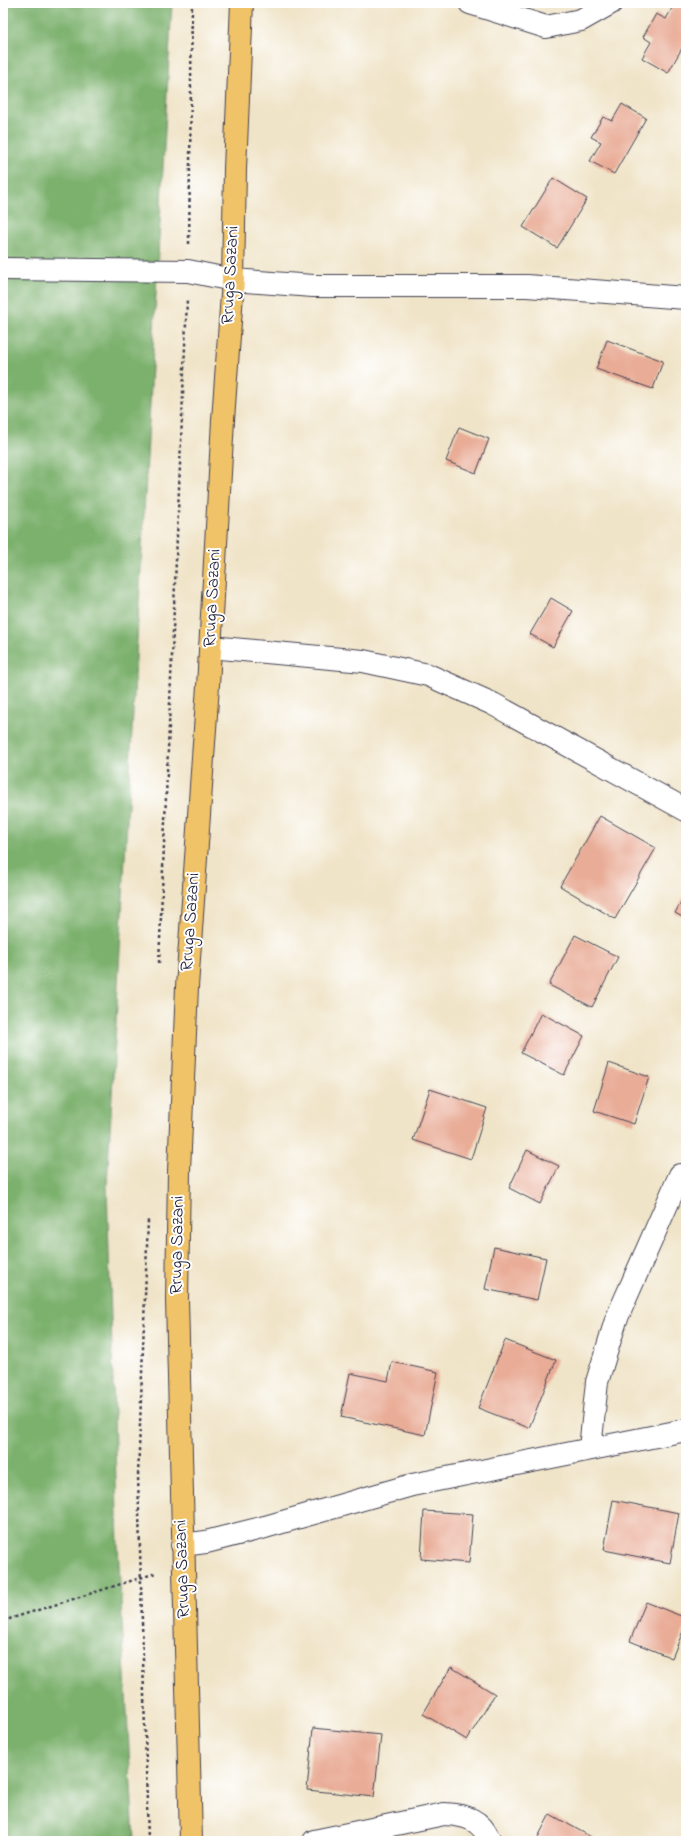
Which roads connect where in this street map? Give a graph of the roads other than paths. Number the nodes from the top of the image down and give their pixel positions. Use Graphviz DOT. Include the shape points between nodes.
graph roads {
  1 [pos="242,3"];
  2 [pos="470,3"];
  3 [pos="611,3"];
  4 [pos="3,268"];
  5 [pos="233,280"];
  6 [pos="686,298"];
  7 [pos="210,647"];
  8 [pos="686,810"];
  9 [pos="680,1175"];
  10 [pos="686,1430"];
  11 [pos="590,1449"];
  12 [pos="182,1554"];
  13 [pos="191,1841"];
  14 [pos="314,1841"];
  15 [pos="490,1841"];
  1 -- 5 [label="main road, Rruga Sazani"];
  2 -- 3 [label="street" via="546,27 581,20"];
  4 -- 5 [label="street" via="188,270"];
  5 -- 6 [label="street" via="313,286 526,286"];
  5 -- 7 [label="main road, Rruga Sazani"];
  7 -- 8 [label="street" via="363,661 428,675 493,704"];
  7 -- 12 [label="main road, Rruga Sazani" via="187,987 179,1171 176,1300"];
  9 -- 11 [label="street" via="616,1320 597,1382"];
  10 -- 11 [label="street"];
  11 -- 12 [label="street" via="412,1485 206,1542"];
  12 -- 13 [label="main road, Rruga Sazani"];
  14 -- 15 [label="street" via="444,1814 462,1815 478,1822"];
}
